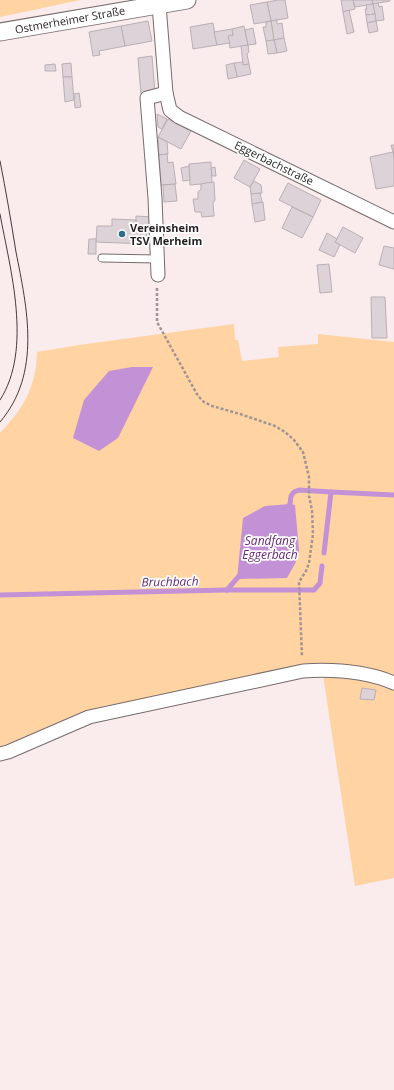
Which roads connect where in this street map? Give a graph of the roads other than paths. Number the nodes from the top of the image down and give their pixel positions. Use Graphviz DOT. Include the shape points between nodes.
graph roads {
  1 [pos="187,0"];
  2 [pos="159,5"];
  3 [pos="0,32"];
  4 [pos="166,93"];
  5 [pos="394,222"];
  6 [pos="102,258"];
  7 [pos="157,259"];
  8 [pos="158,275"];
  9 [pos="394,683"];
  10 [pos="0,754"];
  1 -- 2 [label="street, Ostmerheimer Straße"];
  2 -- 3 [label="street, Ostmerheimer Straße"];
  2 -- 4 [label="street, Eggerbachstraße"];
  4 -- 5 [label="street, Eggerbachstraße" via="170,110 179,117"];
  4 -- 7 [label="street" via="147,98"];
  6 -- 7 [label="lane"];
  7 -- 8 [label="street"];
  9 -- 10 [label="street" via="362,673 303,671 89,717"];
}
